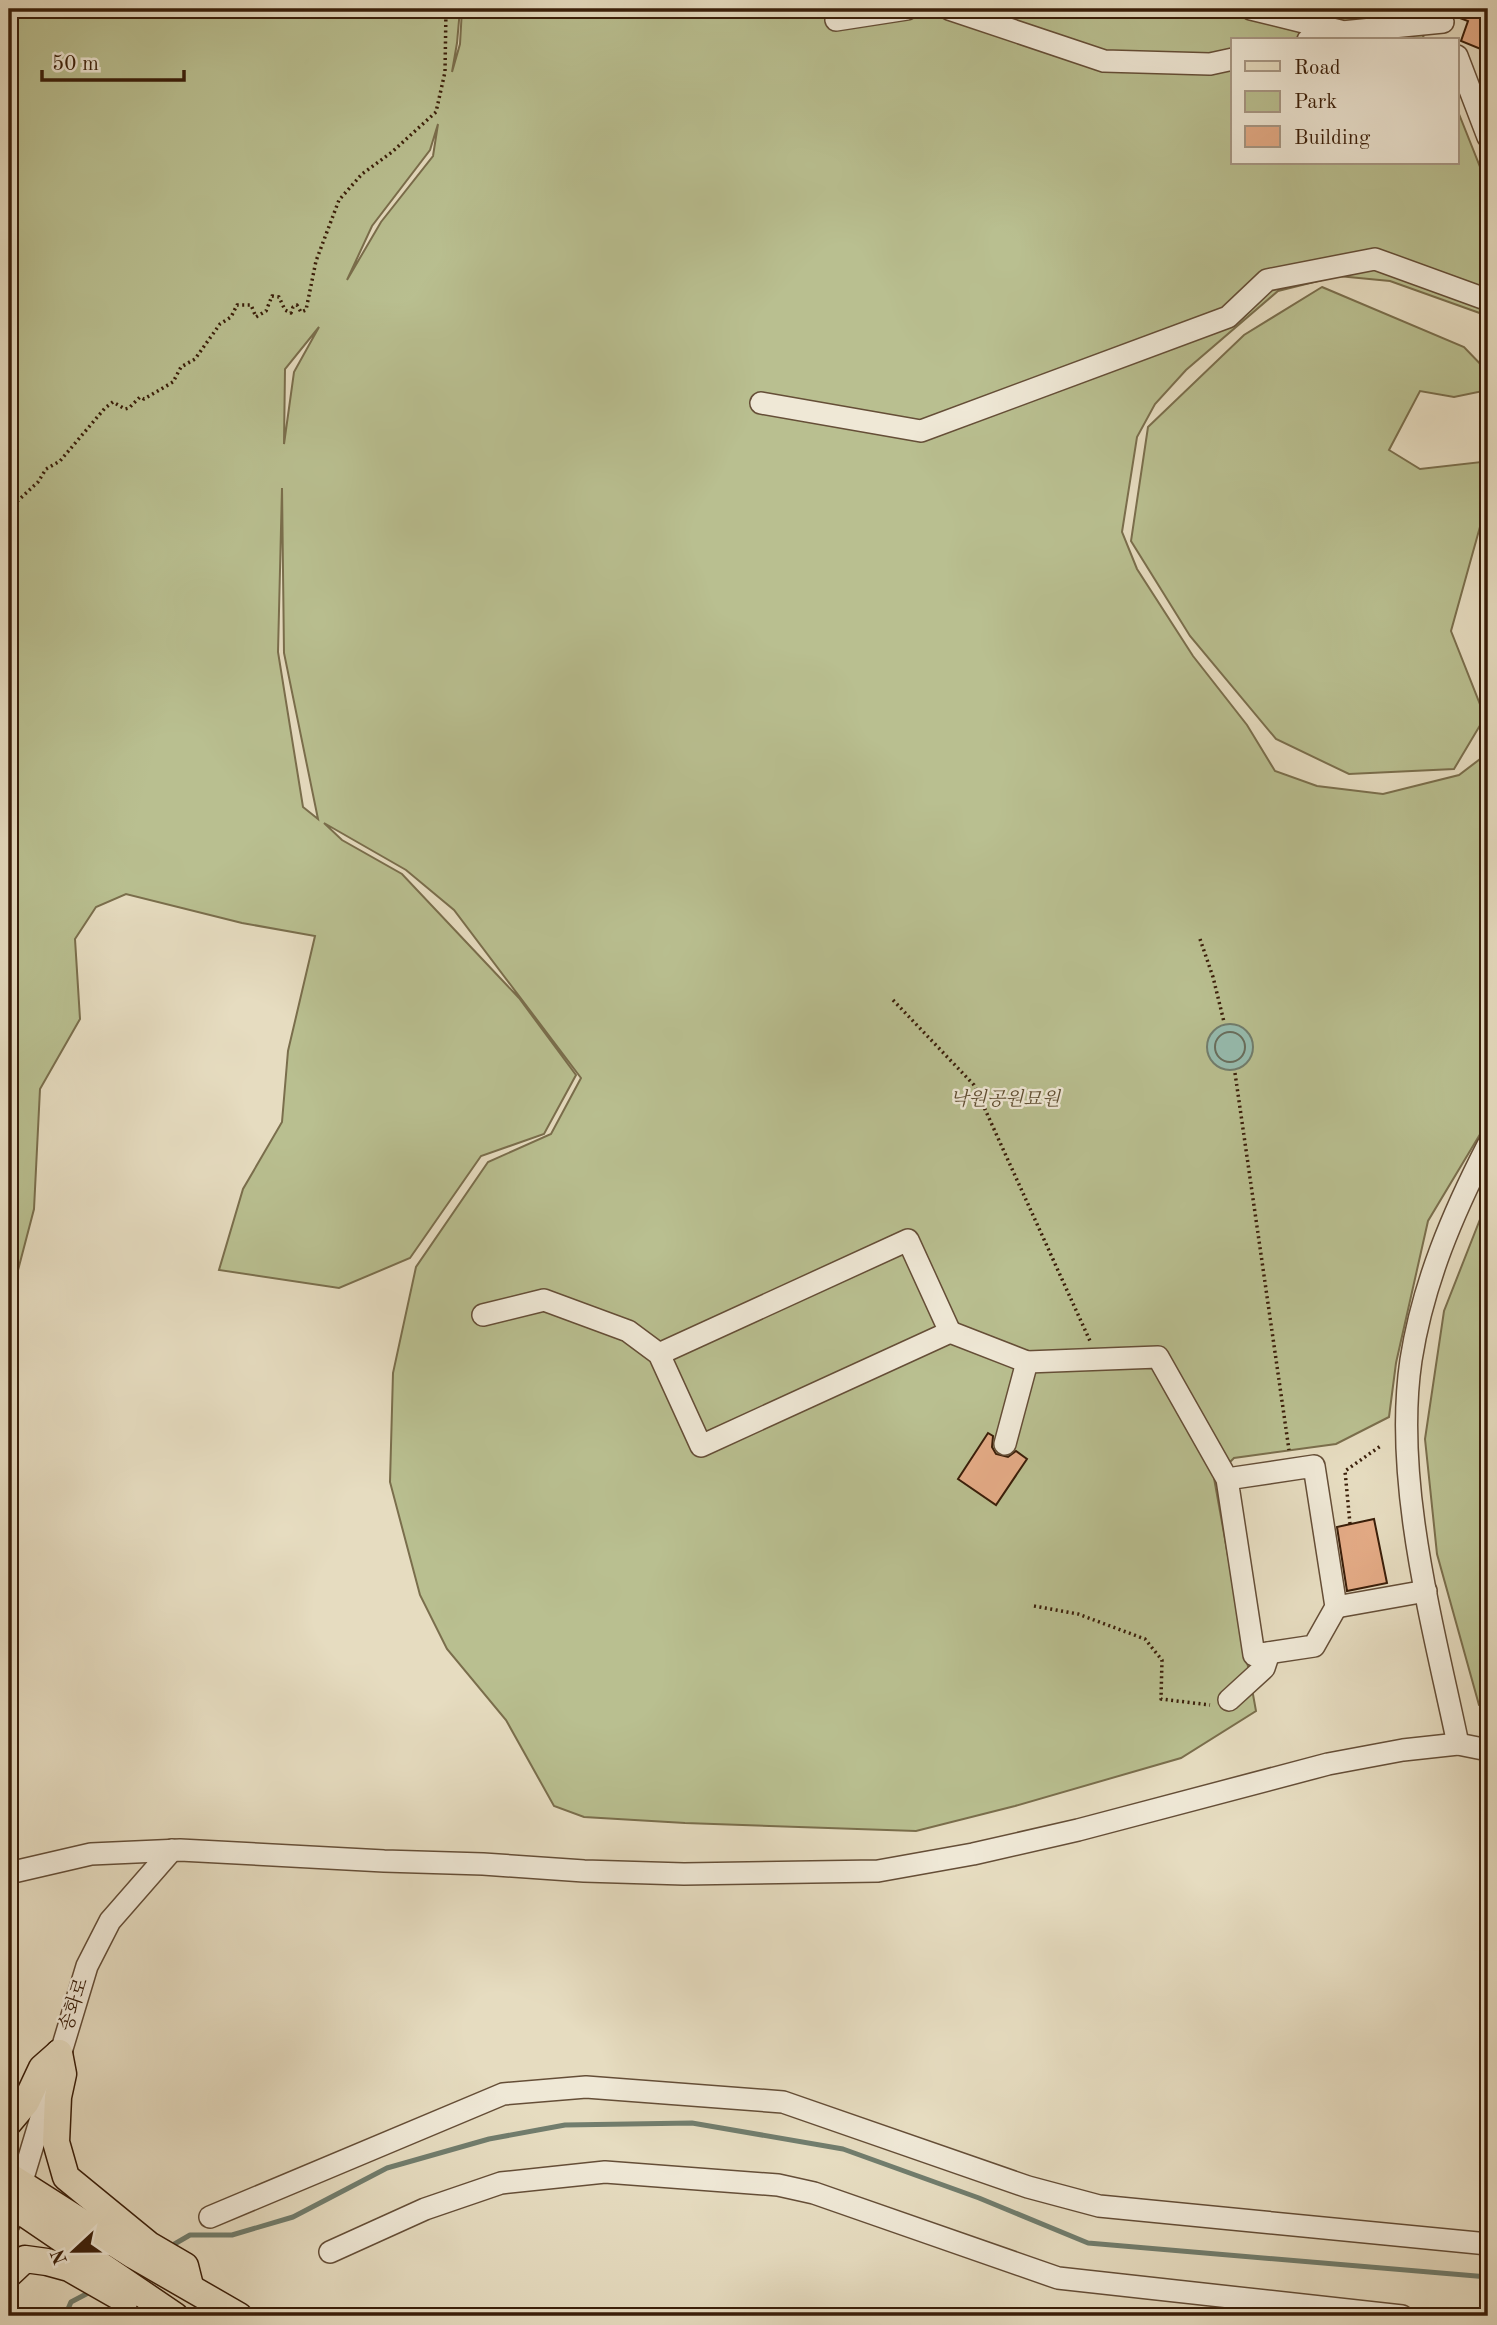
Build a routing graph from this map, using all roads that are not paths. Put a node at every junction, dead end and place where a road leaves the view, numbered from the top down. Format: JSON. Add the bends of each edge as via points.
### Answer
{"nodes":[{"id":1,"x":906,"y":9,"type":"edge"},
{"id":2,"x":950,"y":9,"type":"edge"},
{"id":3,"x":1251,"y":9,"type":"edge"},
{"id":4,"x":836,"y":20,"type":"dead end"},
{"id":5,"x":1445,"y":24,"type":"edge"},
{"id":6,"x":1342,"y":32,"type":"junction"},
{"id":7,"x":1316,"y":38,"type":"edge"},
{"id":8,"x":1231,"y":59,"type":"edge"},
{"id":9,"x":1458,"y":59,"type":"edge"},
{"id":10,"x":1488,"y":137,"type":"edge"},
{"id":11,"x":1488,"y":300,"type":"edge"},
{"id":12,"x":761,"y":403,"type":"dead end"},
{"id":13,"x":1488,"y":1145,"type":"edge"},
{"id":14,"x":483,"y":1315,"type":"dead end"},
{"id":15,"x":950,"y":1332,"type":"junction"},
{"id":16,"x":659,"y":1354,"type":"junction"},
{"id":17,"x":1027,"y":1362,"type":"junction"},
{"id":18,"x":1005,"y":1444,"type":"dead end"},
{"id":19,"x":1227,"y":1479,"type":"junction"},
{"id":20,"x":1426,"y":1591,"type":"junction"},
{"id":21,"x":1336,"y":1607,"type":"junction"},
{"id":22,"x":1269,"y":1653,"type":"junction"},
{"id":23,"x":1229,"y":1700,"type":"road end"},
{"id":24,"x":1458,"y":1744,"type":"junction"},
{"id":25,"x":1488,"y":1750,"type":"edge"},
{"id":26,"x":172,"y":1850,"type":"junction"},
{"id":27,"x":9,"y":1873,"type":"edge"},
{"id":28,"x":59,"y":2053,"type":"junction"},
{"id":29,"x":9,"y":2122,"type":"edge"},
{"id":30,"x":12,"y":2199,"type":"edge"},
{"id":31,"x":210,"y":2217,"type":"dead end"},
{"id":32,"x":1488,"y":2244,"type":"edge"},
{"id":33,"x":141,"y":2250,"type":"junction"},
{"id":34,"x":330,"y":2252,"type":"dead end"},
{"id":35,"x":9,"y":2274,"type":"edge"},
{"id":36,"x":96,"y":2274,"type":"junction"},
{"id":37,"x":229,"y":2310,"type":"edge"},
{"id":38,"x":175,"y":2316,"type":"edge"},
{"id":39,"x":1402,"y":2316,"type":"edge"}],
"edges":[{"from":1,"to":4,"type":"street"},
{"from":2,"to":8,"type":"street","via":[[1104,61],[1210,64]]},
{"from":3,"to":6,"type":"street"},
{"from":5,"to":6,"type":"street"},
{"from":6,"to":7,"type":"street"},
{"from":9,"to":10,"type":"street"},
{"from":11,"to":12,"type":"street","via":[[1376,259],[1267,280],[1228,317],[921,431]]},
{"from":13,"to":20,"type":"street","via":[[1449,1224],[1426,1293],[1411,1360],[1410,1478]]},
{"from":14,"to":16,"type":"street","via":[[544,1300],[628,1331]]},
{"from":15,"to":16,"type":"street","via":[[701,1446]]},
{"from":15,"to":16,"type":"street","via":[[908,1240]]},
{"from":15,"to":17,"type":"street"},
{"from":17,"to":18,"type":"street"},
{"from":17,"to":19,"type":"street","via":[[1158,1357]]},
{"from":19,"to":21,"type":"street","via":[[1314,1466]]},
{"from":19,"to":22,"type":"street","via":[[1254,1655]]},
{"from":20,"to":21,"type":"street"},
{"from":20,"to":24,"type":"street"},
{"from":21,"to":22,"type":"street","via":[[1314,1646]]},
{"from":22,"to":23,"type":"street","via":[[1264,1668]]},
{"from":24,"to":25,"type":"street"},
{"from":24,"to":26,"type":"street","via":[[1328,1764],[1078,1830],[878,1871],[684,1874]]},
{"from":26,"to":27,"type":"street","via":[[91,1854]]},
{"from":26,"to":28,"type":"street","name":"송화로","via":[[110,1921],[87,1966]]},
{"from":28,"to":29,"type":"main road","via":[[42,2068],[26,2102]]},
{"from":28,"to":30,"type":"street","name":"송화로"},
{"from":28,"to":33,"type":"main road","via":[[63,2074],[56,2142],[66,2177]]},
{"from":30,"to":33,"type":"main road"},
{"from":30,"to":36,"type":"main road"},
{"from":31,"to":32,"type":"street","via":[[503,2094],[586,2087],[783,2102],[1028,2187],[1099,2206]]},
{"from":33,"to":37,"type":"main road"},
{"from":34,"to":39,"type":"street","via":[[425,2209],[501,2183],[605,2172],[778,2185],[814,2193],[1058,2278]]},
{"from":35,"to":36,"type":"main road","via":[[25,2259]]},
{"from":36,"to":38,"type":"main road","via":[[151,2299]]}]}
